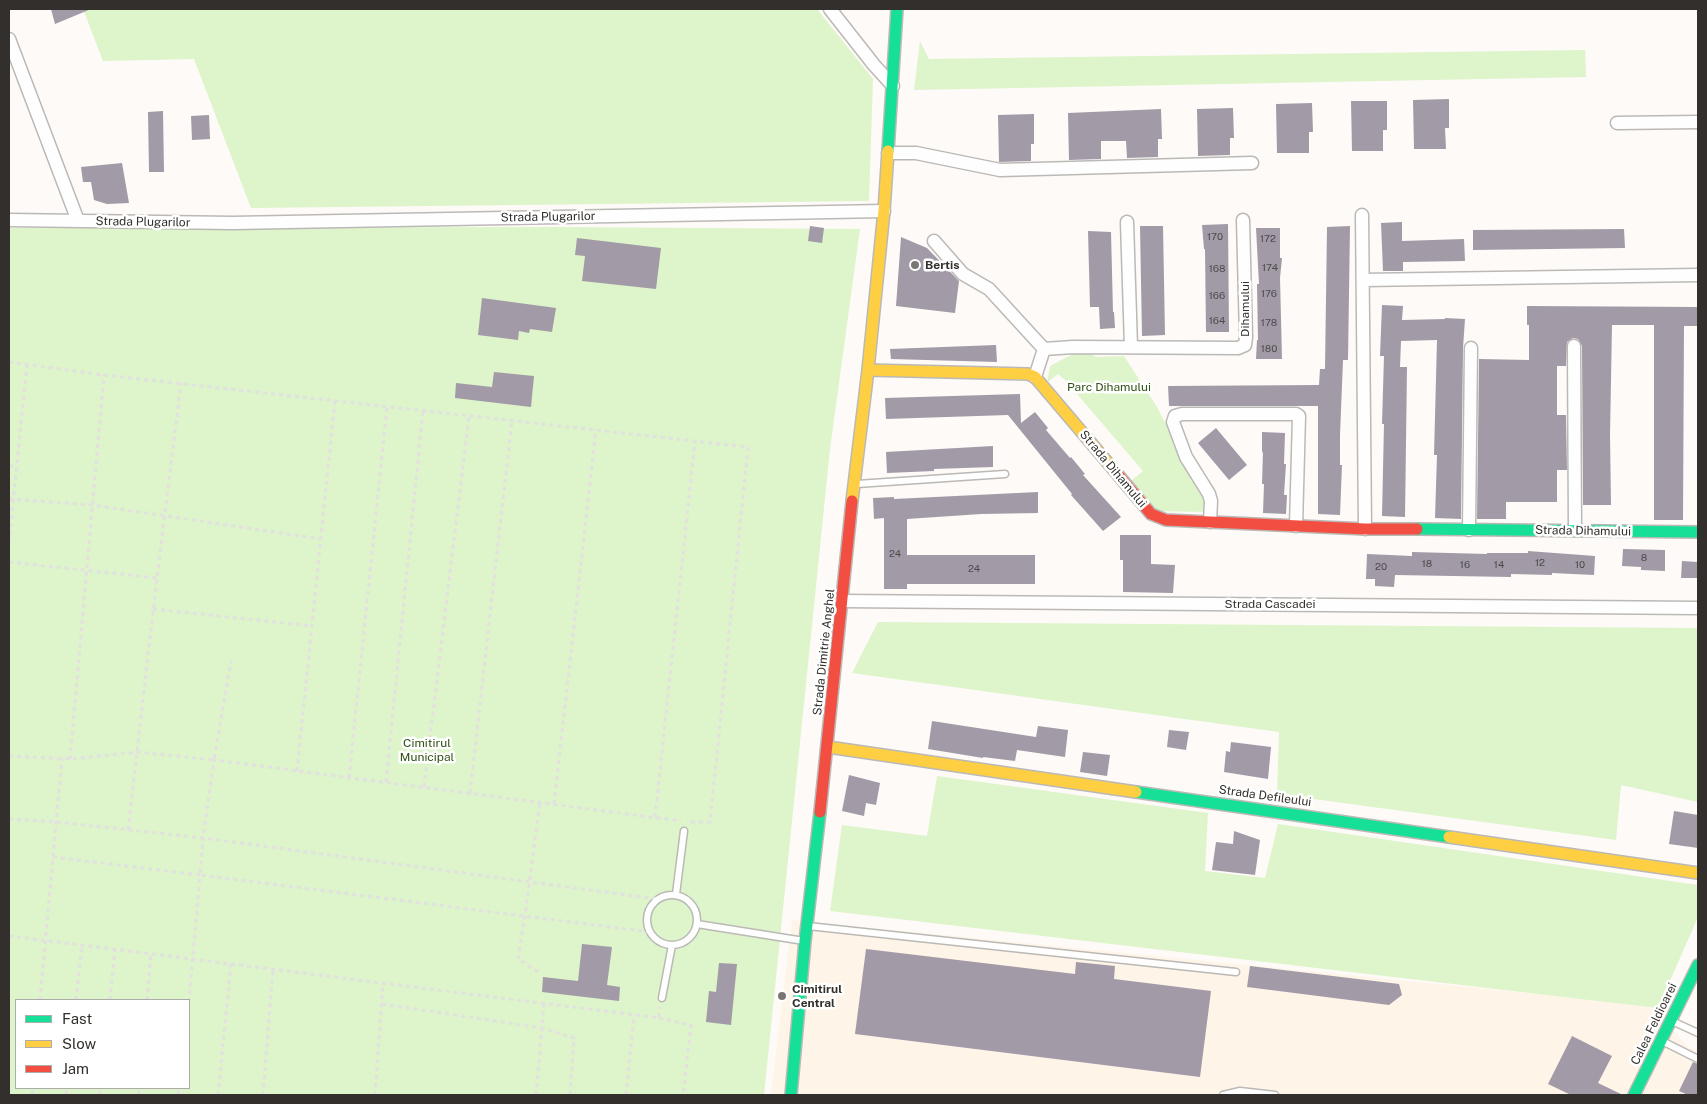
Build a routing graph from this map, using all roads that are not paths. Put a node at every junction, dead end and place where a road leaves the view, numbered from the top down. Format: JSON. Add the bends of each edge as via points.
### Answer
{"nodes":[{"id":1,"x":830,"y":9,"type":"edge"},
{"id":2,"x":897,"y":9,"type":"edge"},
{"id":3,"x":9,"y":39,"type":"edge"},
{"id":4,"x":892,"y":86,"type":"junction"},
{"id":5,"x":1698,"y":122,"type":"edge"},
{"id":6,"x":1617,"y":123,"type":"dead end"},
{"id":7,"x":888,"y":153,"type":"junction"},
{"id":8,"x":1252,"y":163,"type":"dead end"},
{"id":9,"x":884,"y":211,"type":"junction"},
{"id":10,"x":1362,"y":215,"type":"dead end"},
{"id":11,"x":9,"y":220,"type":"edge"},
{"id":12,"x":1243,"y":220,"type":"dead end"},
{"id":13,"x":78,"y":221,"type":"junction"},
{"id":14,"x":1127,"y":222,"type":"dead end"},
{"id":15,"x":934,"y":241,"type":"dead end"},
{"id":16,"x":1698,"y":275,"type":"edge"},
{"id":17,"x":1363,"y":280,"type":"junction"},
{"id":18,"x":1574,"y":346,"type":"dead end"},
{"id":19,"x":1131,"y":347,"type":"junction"},
{"id":20,"x":1471,"y":348,"type":"dead end"},
{"id":21,"x":1044,"y":350,"type":"junction"},
{"id":22,"x":868,"y":370,"type":"junction"},
{"id":23,"x":1034,"y":376,"type":"junction"},
{"id":24,"x":1005,"y":474,"type":"dead end"},
{"id":25,"x":854,"y":484,"type":"junction"},
{"id":26,"x":1210,"y":522,"type":"junction"},
{"id":27,"x":1296,"y":526,"type":"junction"},
{"id":28,"x":1365,"y":529,"type":"junction"},
{"id":29,"x":1468,"y":530,"type":"junction"},
{"id":30,"x":1575,"y":530,"type":"junction"},
{"id":31,"x":1698,"y":532,"type":"edge"},
{"id":32,"x":842,"y":600,"type":"junction"},
{"id":33,"x":1698,"y":608,"type":"edge"},
{"id":34,"x":828,"y":747,"type":"junction"},
{"id":35,"x":684,"y":831,"type":"dead end"},
{"id":36,"x":1698,"y":873,"type":"edge"},
{"id":37,"x":676,"y":894,"type":"junction"},
{"id":38,"x":697,"y":924,"type":"junction"},
{"id":39,"x":807,"y":926,"type":"junction"},
{"id":40,"x":805,"y":941,"type":"junction"},
{"id":41,"x":672,"y":945,"type":"junction"},
{"id":42,"x":1698,"y":965,"type":"edge"},
{"id":43,"x":1236,"y":972,"type":"dead end"},
{"id":44,"x":662,"y":998,"type":"road end"},
{"id":45,"x":1671,"y":1020,"type":"junction"},
{"id":46,"x":1698,"y":1033,"type":"edge"},
{"id":47,"x":1661,"y":1040,"type":"junction"},
{"id":48,"x":1698,"y":1059,"type":"edge"},
{"id":49,"x":792,"y":1095,"type":"edge"},
{"id":50,"x":1223,"y":1095,"type":"edge"},
{"id":51,"x":1275,"y":1095,"type":"edge"},
{"id":52,"x":1634,"y":1095,"type":"edge"}],
"edges":[{"from":1,"to":4,"type":"street"},
{"from":2,"to":4,"type":"street"},
{"from":3,"to":13,"type":"street"},
{"from":4,"to":7,"type":"street"},
{"from":5,"to":6,"type":"street"},
{"from":7,"to":8,"type":"street","via":[[916,153],[1000,170]]},
{"from":7,"to":9,"type":"street"},
{"from":9,"to":13,"type":"street","name":"Strada Plugarilor","via":[[233,223]]},
{"from":9,"to":22,"type":"street","name":"Strada Dimitrie Anghel"},
{"from":10,"to":17,"type":"street"},
{"from":11,"to":13,"type":"street","name":"Strada Plugarilor"},
{"from":12,"to":19,"type":"street","name":"Dihamului","via":[[1244,345],[1238,348]]},
{"from":14,"to":19,"type":"street"},
{"from":15,"to":21,"type":"street","via":[[963,274],[989,289]]},
{"from":16,"to":17,"type":"street"},
{"from":17,"to":28,"type":"street"},
{"from":18,"to":30,"type":"street"},
{"from":19,"to":21,"type":"street","name":"Dihamului"},
{"from":20,"to":29,"type":"street"},
{"from":21,"to":23,"type":"street"},
{"from":22,"to":23,"type":"street"},
{"from":22,"to":25,"type":"street","name":"Strada Dimitrie Anghel"},
{"from":23,"to":26,"type":"street","name":"Strada Dihamului","via":[[1151,514],[1166,520]]},
{"from":24,"to":25,"type":"lane"},
{"from":25,"to":32,"type":"street","name":"Strada Dimitrie Anghel"},
{"from":26,"to":27,"type":"street","name":"Strada Dihamului"},
{"from":26,"to":27,"type":"street","via":[[1209,494],[1186,457],[1173,422],[1175,416],[1296,414],[1299,416]]},
{"from":27,"to":28,"type":"street","name":"Strada Dihamului"},
{"from":28,"to":29,"type":"street","name":"Strada Dihamului"},
{"from":29,"to":30,"type":"street","name":"Strada Dihamului"},
{"from":30,"to":31,"type":"street","name":"Strada Dihamului"},
{"from":32,"to":33,"type":"street","name":"Strada Cascadei"},
{"from":32,"to":34,"type":"street","name":"Strada Dimitrie Anghel"},
{"from":34,"to":36,"type":"street","name":"Strada Defileului"},
{"from":34,"to":39,"type":"street","name":"Strada Dimitrie Anghel"},
{"from":35,"to":37,"type":"lane"},
{"from":37,"to":38,"type":"lane","via":[[695,908]]},
{"from":37,"to":41,"type":"lane","via":[[657,900],[646,916],[655,939]]},
{"from":38,"to":40,"type":"lane"},
{"from":38,"to":41,"type":"lane","via":[[688,939]]},
{"from":39,"to":40,"type":"street","name":"Strada Dimitrie Anghel"},
{"from":39,"to":43,"type":"lane"},
{"from":40,"to":49,"type":"street","name":"Strada Dimitrie Anghel"},
{"from":41,"to":44,"type":"lane"},
{"from":42,"to":45,"type":"street","name":"Calea Feldioarei"},
{"from":45,"to":46,"type":"lane"},
{"from":45,"to":47,"type":"street","name":"Calea Feldioarei"},
{"from":47,"to":48,"type":"lane"},
{"from":47,"to":52,"type":"street","name":"Calea Feldioarei"},
{"from":50,"to":51,"type":"lane","via":[[1240,1091]]}]}
